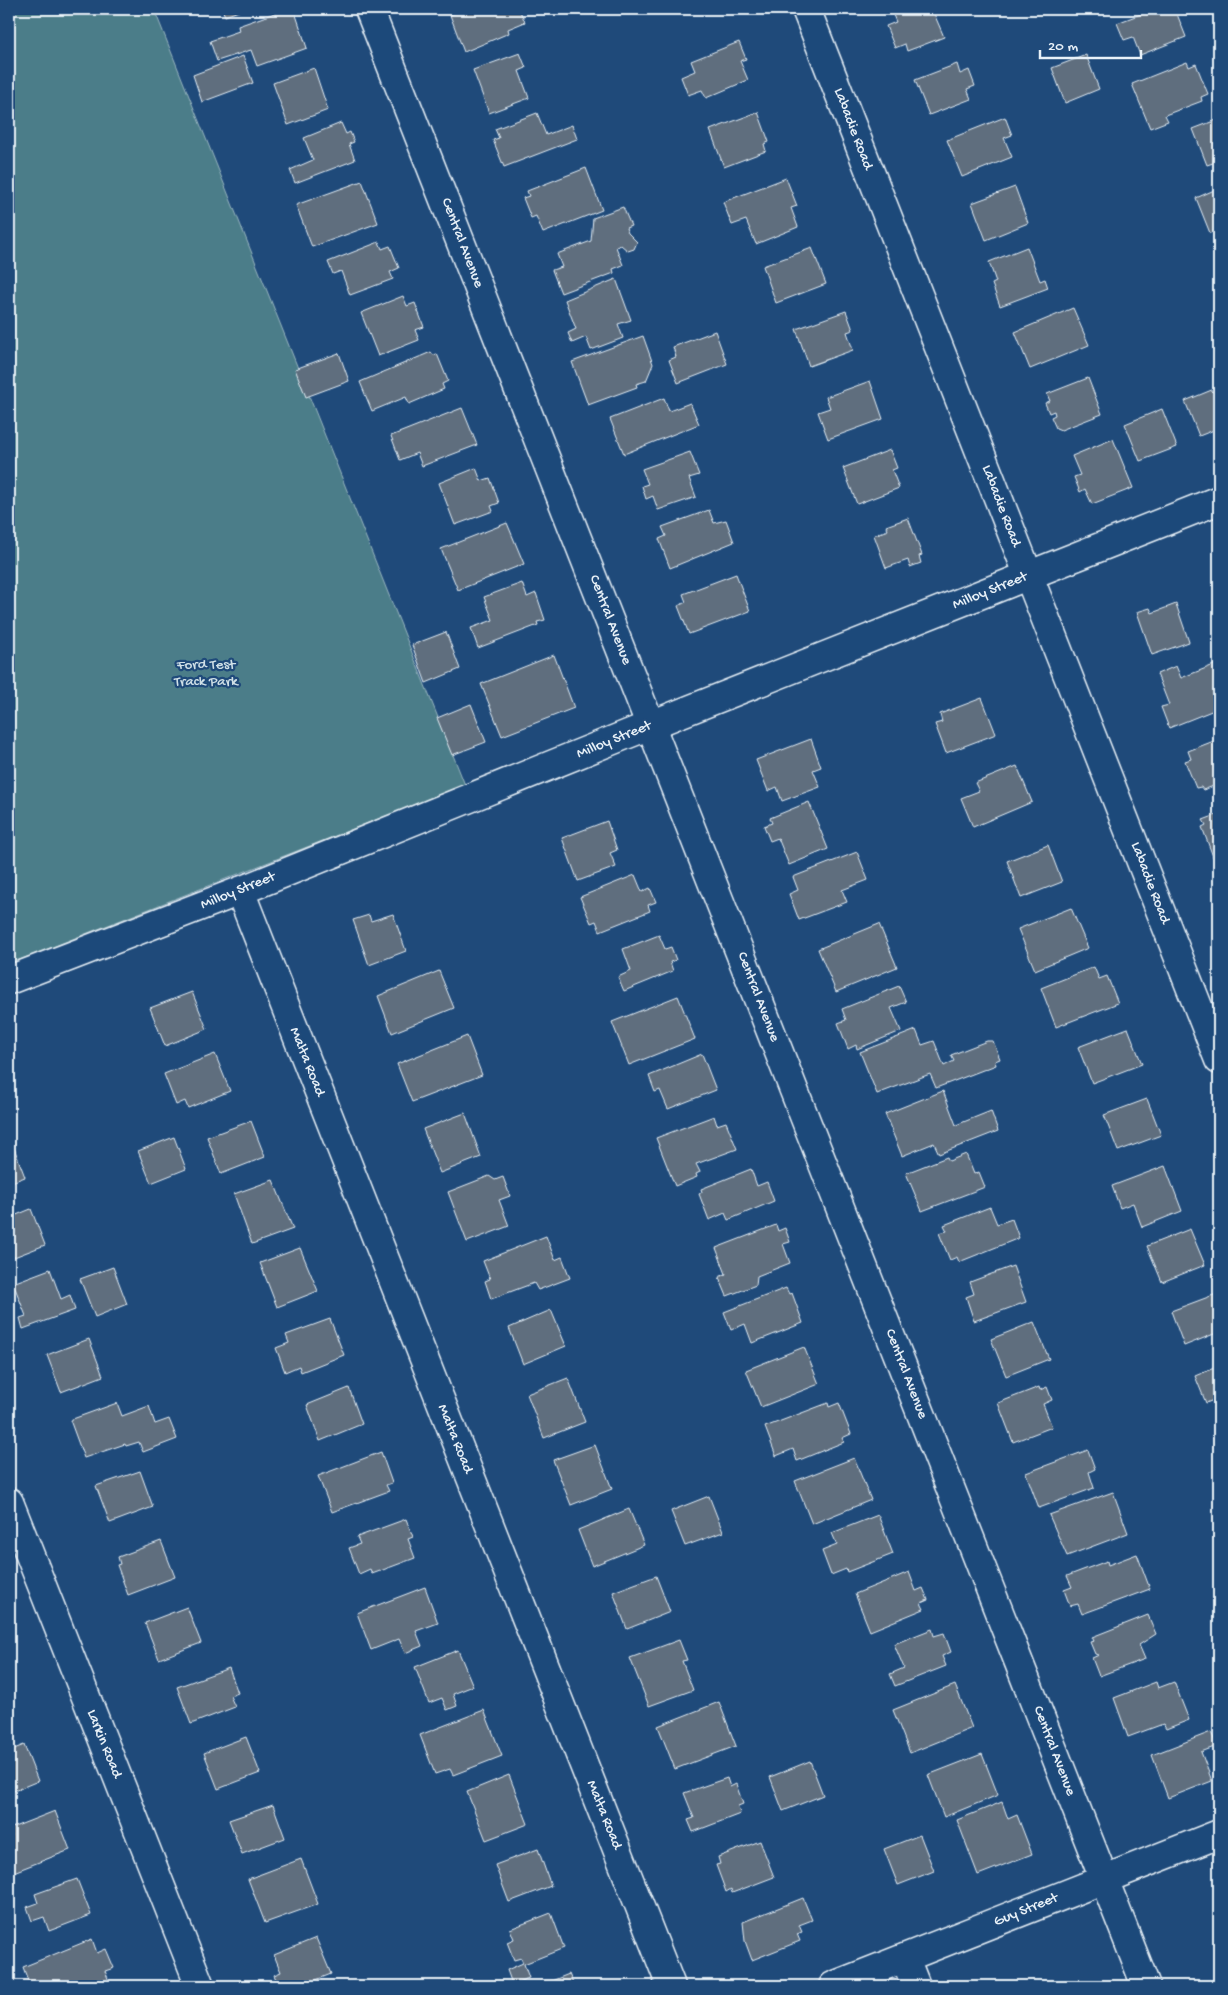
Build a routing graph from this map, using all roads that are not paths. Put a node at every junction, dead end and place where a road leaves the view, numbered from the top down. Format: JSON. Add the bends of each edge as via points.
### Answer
{"nodes":[{"id":1,"x":369,"y":9,"type":"edge"},
{"id":2,"x":806,"y":9,"type":"edge"},
{"id":3,"x":1219,"y":500,"type":"edge"},
{"id":4,"x":1029,"y":575,"type":"junction"},
{"id":5,"x":651,"y":725,"type":"junction"},
{"id":6,"x":240,"y":891,"type":"junction"},
{"id":7,"x":9,"y":980,"type":"edge"},
{"id":8,"x":1219,"y":1060,"type":"edge"},
{"id":9,"x":9,"y":1502,"type":"edge"},
{"id":10,"x":1219,"y":1834,"type":"edge"},
{"id":11,"x":1104,"y":1880,"type":"junction"},
{"id":12,"x":906,"y":1958,"type":"junction"},
{"id":13,"x":200,"y":1986,"type":"edge"},
{"id":14,"x":671,"y":1986,"type":"edge"},
{"id":15,"x":833,"y":1986,"type":"edge"},
{"id":16,"x":916,"y":1986,"type":"edge"},
{"id":17,"x":1146,"y":1986,"type":"edge"}],
"edges":[{"from":1,"to":5,"type":"street","name":"Central Avenue"},
{"from":2,"to":4,"type":"street","name":"Labadie Road"},
{"from":3,"to":4,"type":"street","name":"Milloy Street"},
{"from":4,"to":5,"type":"street","name":"Milloy Street"},
{"from":4,"to":8,"type":"street","name":"Labadie Road"},
{"from":5,"to":6,"type":"street","name":"Milloy Street"},
{"from":5,"to":11,"type":"street","name":"Central Avenue"},
{"from":6,"to":7,"type":"street","name":"Milloy Street"},
{"from":6,"to":14,"type":"street","name":"Malta Road"},
{"from":9,"to":13,"type":"street","name":"Larkin Road"},
{"from":10,"to":11,"type":"street","name":"Guy Street"},
{"from":11,"to":12,"type":"street","name":"Guy Street"},
{"from":11,"to":17,"type":"street","name":"Central Avenue"},
{"from":12,"to":15,"type":"street","name":"Guy Street"},
{"from":12,"to":16,"type":"street"}]}
